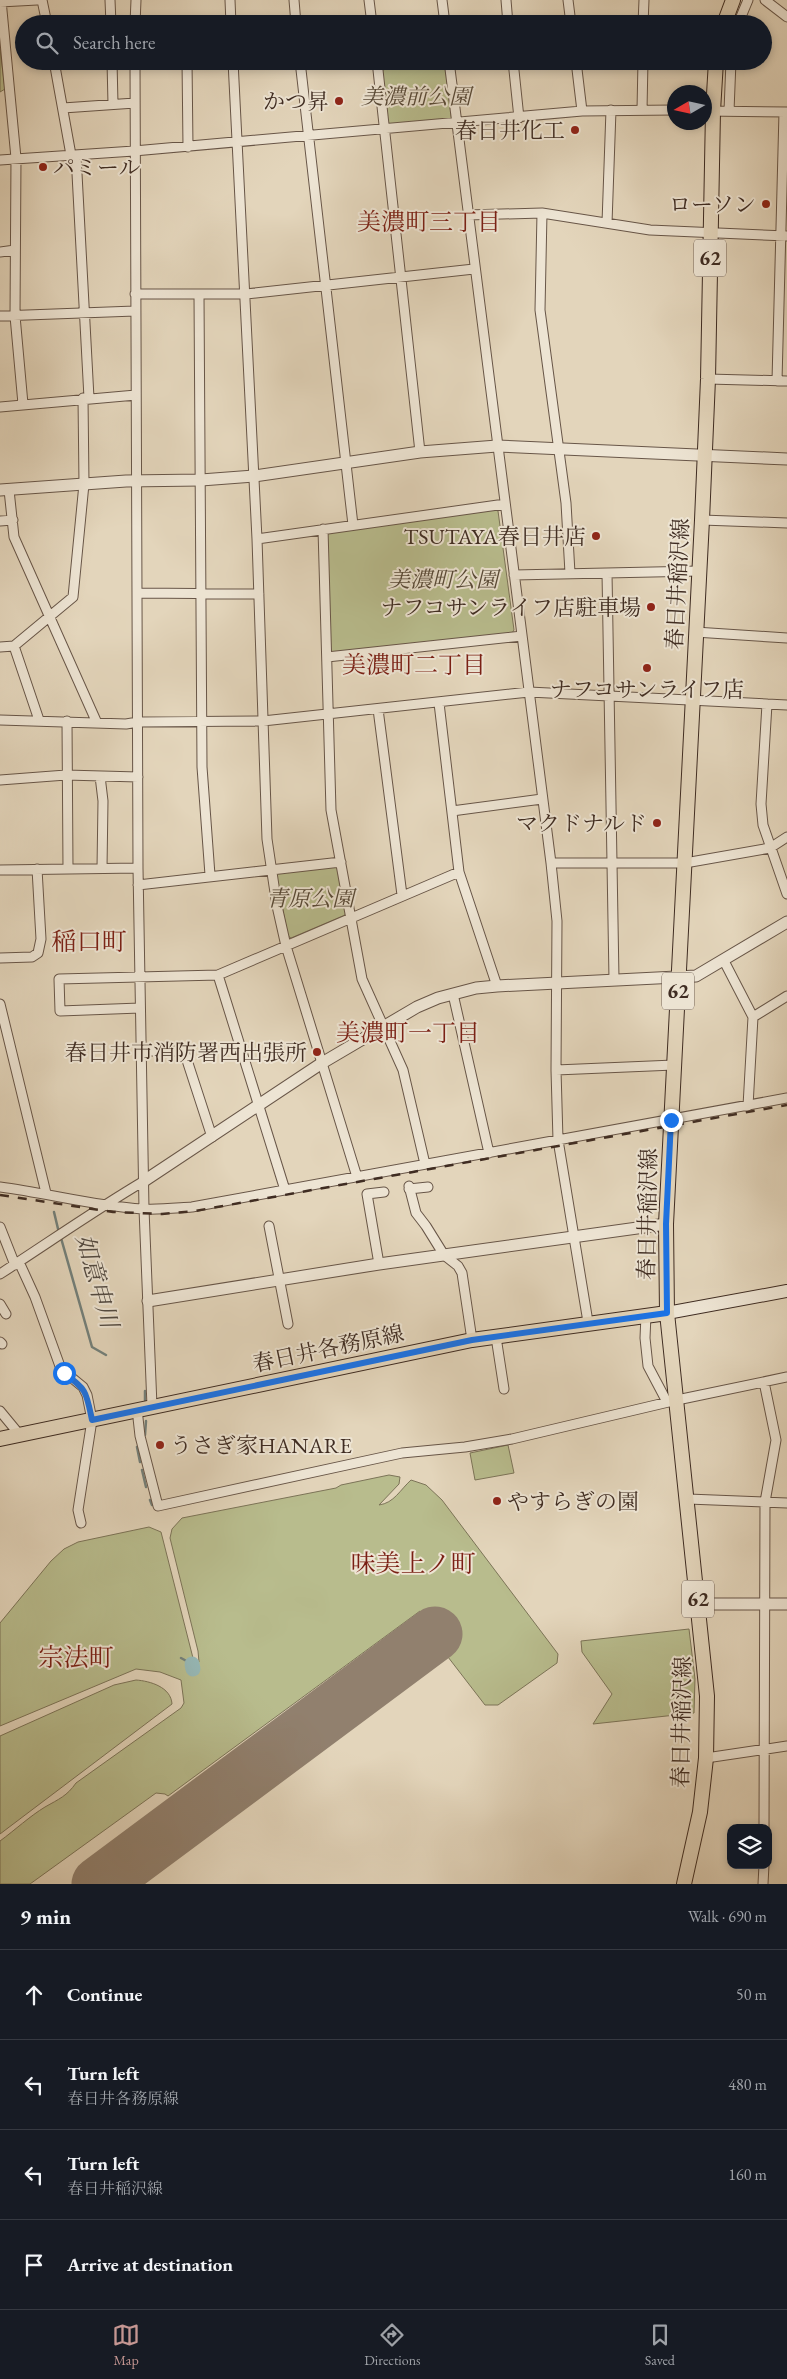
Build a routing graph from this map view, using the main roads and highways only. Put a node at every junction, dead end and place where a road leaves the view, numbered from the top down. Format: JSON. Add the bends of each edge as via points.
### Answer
{"nodes":[{"id":1,"x":733,"y":0,"type":"edge"},
{"id":2,"x":727,"y":15,"type":"edge"},
{"id":3,"x":715,"y":70,"type":"edge"},
{"id":4,"x":712,"y":90,"type":"edge"},
{"id":5,"x":709,"y":130,"type":"edge"},
{"id":6,"x":787,"y":1291,"type":"edge"},
{"id":7,"x":667,"y":1313,"type":"junction"},
{"id":8,"x":0,"y":1438,"type":"edge"},
{"id":9,"x":684,"y":1884,"type":"edge"}],
"edges":[{"from":1,"to":2,"type":"main road"},
{"from":3,"to":4,"type":"main road","name":"春日井稲沢線","number":"62"},
{"from":5,"to":7,"type":"main road","name":"春日井稲沢線","number":"62","via":[[708,379],[666,1224]]},
{"from":6,"to":7,"type":"main road"},
{"from":7,"to":8,"type":"main road","name":"春日井各務原線","via":[[472,1340]]},
{"from":7,"to":9,"type":"main road","name":"春日井稲沢線","number":"62","via":[[672,1401],[688,1499],[707,1696],[706,1758],[700,1812]]}]}
